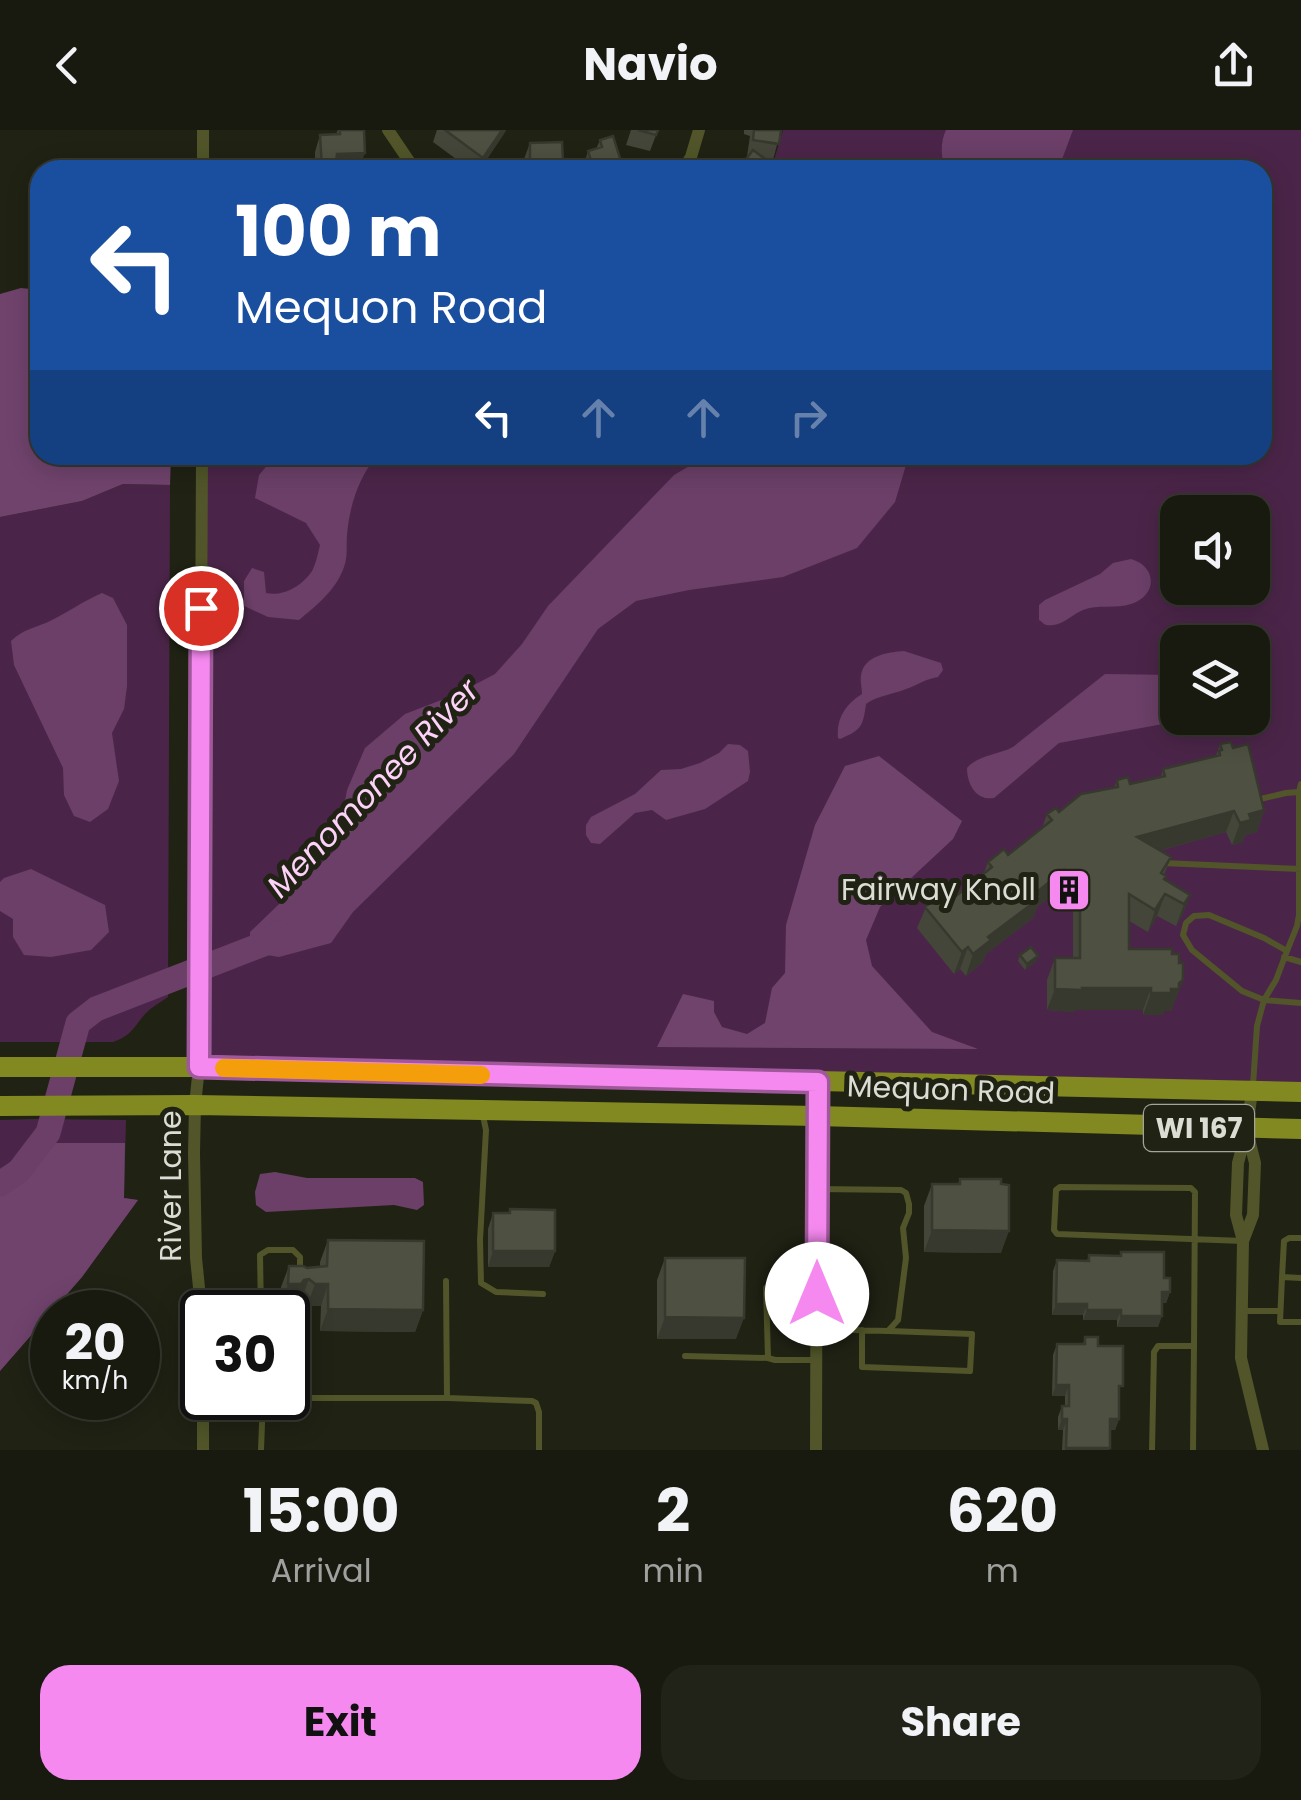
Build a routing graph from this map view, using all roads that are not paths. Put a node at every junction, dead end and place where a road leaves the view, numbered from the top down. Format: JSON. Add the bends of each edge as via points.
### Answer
{"nodes":[{"id":1,"x":203,"y":130,"type":"edge"},
{"id":2,"x":388,"y":130,"type":"edge"},
{"id":3,"x":699,"y":130,"type":"edge"},
{"id":4,"x":203,"y":160,"type":"edge"},
{"id":5,"x":408,"y":160,"type":"edge"},
{"id":6,"x":690,"y":160,"type":"edge"},
{"id":7,"x":202,"y":465,"type":"edge"},
{"id":8,"x":1300,"y":788,"type":"edge"},
{"id":9,"x":1254,"y":800,"type":"edge"},
{"id":10,"x":1157,"y":863,"type":"edge"},
{"id":11,"x":1299,"y":868,"type":"edge"},
{"id":12,"x":1286,"y":954,"type":"junction"},
{"id":13,"x":1301,"y":962,"type":"edge"},
{"id":14,"x":1264,"y":1000,"type":"junction"},
{"id":15,"x":1301,"y":1003,"type":"edge"},
{"id":16,"x":0,"y":1067,"type":"edge"},
{"id":17,"x":199,"y":1067,"type":"junction"},
{"id":18,"x":482,"y":1075,"type":"junction"},
{"id":19,"x":818,"y":1082,"type":"junction"},
{"id":20,"x":1252,"y":1092,"type":"junction"},
{"id":21,"x":1301,"y":1092,"type":"edge"},
{"id":22,"x":195,"y":1104,"type":"junction"},
{"id":23,"x":0,"y":1106,"type":"edge"},
{"id":24,"x":482,"y":1110,"type":"junction"},
{"id":25,"x":818,"y":1116,"type":"junction"},
{"id":26,"x":1247,"y":1129,"type":"junction"},
{"id":27,"x":1301,"y":1130,"type":"edge"},
{"id":28,"x":817,"y":1189,"type":"junction"},
{"id":29,"x":1301,"y":1238,"type":"edge"},
{"id":30,"x":1194,"y":1239,"type":"junction"},
{"id":31,"x":1243,"y":1241,"type":"junction"},
{"id":32,"x":1282,"y":1278,"type":"junction"},
{"id":33,"x":1301,"y":1278,"type":"edge"},
{"id":34,"x":446,"y":1281,"type":"dead end"},
{"id":35,"x":300,"y":1283,"type":"edge"},
{"id":36,"x":766,"y":1288,"type":"dead end"},
{"id":37,"x":199,"y":1290,"type":"edge"},
{"id":38,"x":261,"y":1290,"type":"edge"},
{"id":39,"x":543,"y":1294,"type":"dead end"},
{"id":40,"x":1242,"y":1311,"type":"junction"},
{"id":41,"x":1280,"y":1312,"type":"junction"},
{"id":42,"x":1301,"y":1322,"type":"edge"},
{"id":43,"x":816,"y":1329,"type":"junction"},
{"id":44,"x":862,"y":1330,"type":"junction"},
{"id":45,"x":888,"y":1330,"type":"junction"},
{"id":46,"x":1194,"y":1346,"type":"junction"},
{"id":47,"x":685,"y":1356,"type":"dead end"},
{"id":48,"x":768,"y":1358,"type":"junction"},
{"id":49,"x":816,"y":1360,"type":"junction"},
{"id":50,"x":310,"y":1398,"type":"edge"},
{"id":51,"x":447,"y":1398,"type":"junction"},
{"id":52,"x":203,"y":1420,"type":"edge"},
{"id":53,"x":262,"y":1420,"type":"edge"},
{"id":54,"x":203,"y":1450,"type":"edge"},
{"id":55,"x":261,"y":1450,"type":"edge"},
{"id":56,"x":539,"y":1450,"type":"edge"},
{"id":57,"x":816,"y":1450,"type":"edge"},
{"id":58,"x":1152,"y":1450,"type":"edge"},
{"id":59,"x":1193,"y":1450,"type":"edge"},
{"id":60,"x":1263,"y":1450,"type":"edge"}],
"edges":[{"from":1,"to":4,"type":"street"},
{"from":2,"to":5,"type":"street"},
{"from":3,"to":6,"type":"street"},
{"from":7,"to":17,"type":"street","name":"River Lane"},
{"from":8,"to":9,"type":"lane"},
{"from":8,"to":11,"type":"lane"},
{"from":10,"to":11,"type":"lane"},
{"from":11,"to":12,"type":"lane","via":[[1297,926]]},
{"from":12,"to":13,"type":"lane"},
{"from":12,"to":14,"type":"lane"},
{"from":12,"to":14,"type":"lane","via":[[1209,914],[1186,923],[1183,935],[1192,950],[1242,991]]},
{"from":14,"to":15,"type":"lane"},
{"from":14,"to":20,"type":"lane"},
{"from":16,"to":17,"type":"main road","name":"Mequon Road","number":"WI 167"},
{"from":17,"to":18,"type":"main road","name":"Mequon Road","number":"WI 167"},
{"from":17,"to":22,"type":"street","name":"River Lane"},
{"from":18,"to":19,"type":"main road","name":"Mequon Road","number":"WI 167"},
{"from":18,"to":24,"type":"main road"},
{"from":19,"to":20,"type":"main road","name":"Mequon Road","number":"WI 167"},
{"from":19,"to":25,"type":"street"},
{"from":20,"to":21,"type":"main road","name":"Mequon Road","number":"WI 167"},
{"from":20,"to":26,"type":"street"},
{"from":22,"to":23,"type":"main road","name":"Mequon Road","number":"WI 167"},
{"from":22,"to":24,"type":"main road","name":"Mequon Road","number":"WI 167"},
{"from":22,"to":37,"type":"street","name":"River Lane"},
{"from":24,"to":25,"type":"main road","name":"Mequon Road","number":"WI 167"},
{"from":24,"to":39,"type":"lane","via":[[481,1283],[496,1292]]},
{"from":25,"to":26,"type":"main road","name":"Mequon Road","number":"WI 167"},
{"from":25,"to":28,"type":"street"},
{"from":26,"to":27,"type":"main road","name":"Mequon Road","number":"WI 167"},
{"from":26,"to":31,"type":"street","via":[[1253,1216]]},
{"from":28,"to":43,"type":"street"},
{"from":28,"to":45,"type":"lane","via":[[900,1190],[908,1197],[898,1320]]},
{"from":29,"to":32,"type":"lane","via":[[1284,1242]]},
{"from":30,"to":30,"type":"lane","via":[[1191,1188],[1056,1190],[1058,1234]]},
{"from":30,"to":31,"type":"lane"},
{"from":30,"to":46,"type":"lane"},
{"from":31,"to":40,"type":"street"},
{"from":32,"to":33,"type":"lane"},
{"from":32,"to":41,"type":"lane"},
{"from":34,"to":51,"type":"lane"},
{"from":35,"to":38,"type":"lane","via":[[298,1254],[268,1250],[260,1255]]},
{"from":36,"to":48,"type":"lane"},
{"from":40,"to":41,"type":"lane"},
{"from":40,"to":60,"type":"street","via":[[1241,1358]]},
{"from":41,"to":42,"type":"lane","via":[[1280,1322]]},
{"from":43,"to":44,"type":"lane"},
{"from":43,"to":49,"type":"street"},
{"from":44,"to":45,"type":"lane"},
{"from":44,"to":45,"type":"lane","via":[[862,1368],[970,1371],[972,1334]]},
{"from":46,"to":58,"type":"lane","via":[[1158,1346],[1154,1352]]},
{"from":46,"to":59,"type":"lane"},
{"from":47,"to":48,"type":"lane"},
{"from":48,"to":49,"type":"lane"},
{"from":49,"to":57,"type":"street"},
{"from":50,"to":51,"type":"lane"},
{"from":51,"to":56,"type":"lane","via":[[532,1400],[539,1412]]},
{"from":52,"to":54,"type":"street"},
{"from":53,"to":55,"type":"lane"}]}
